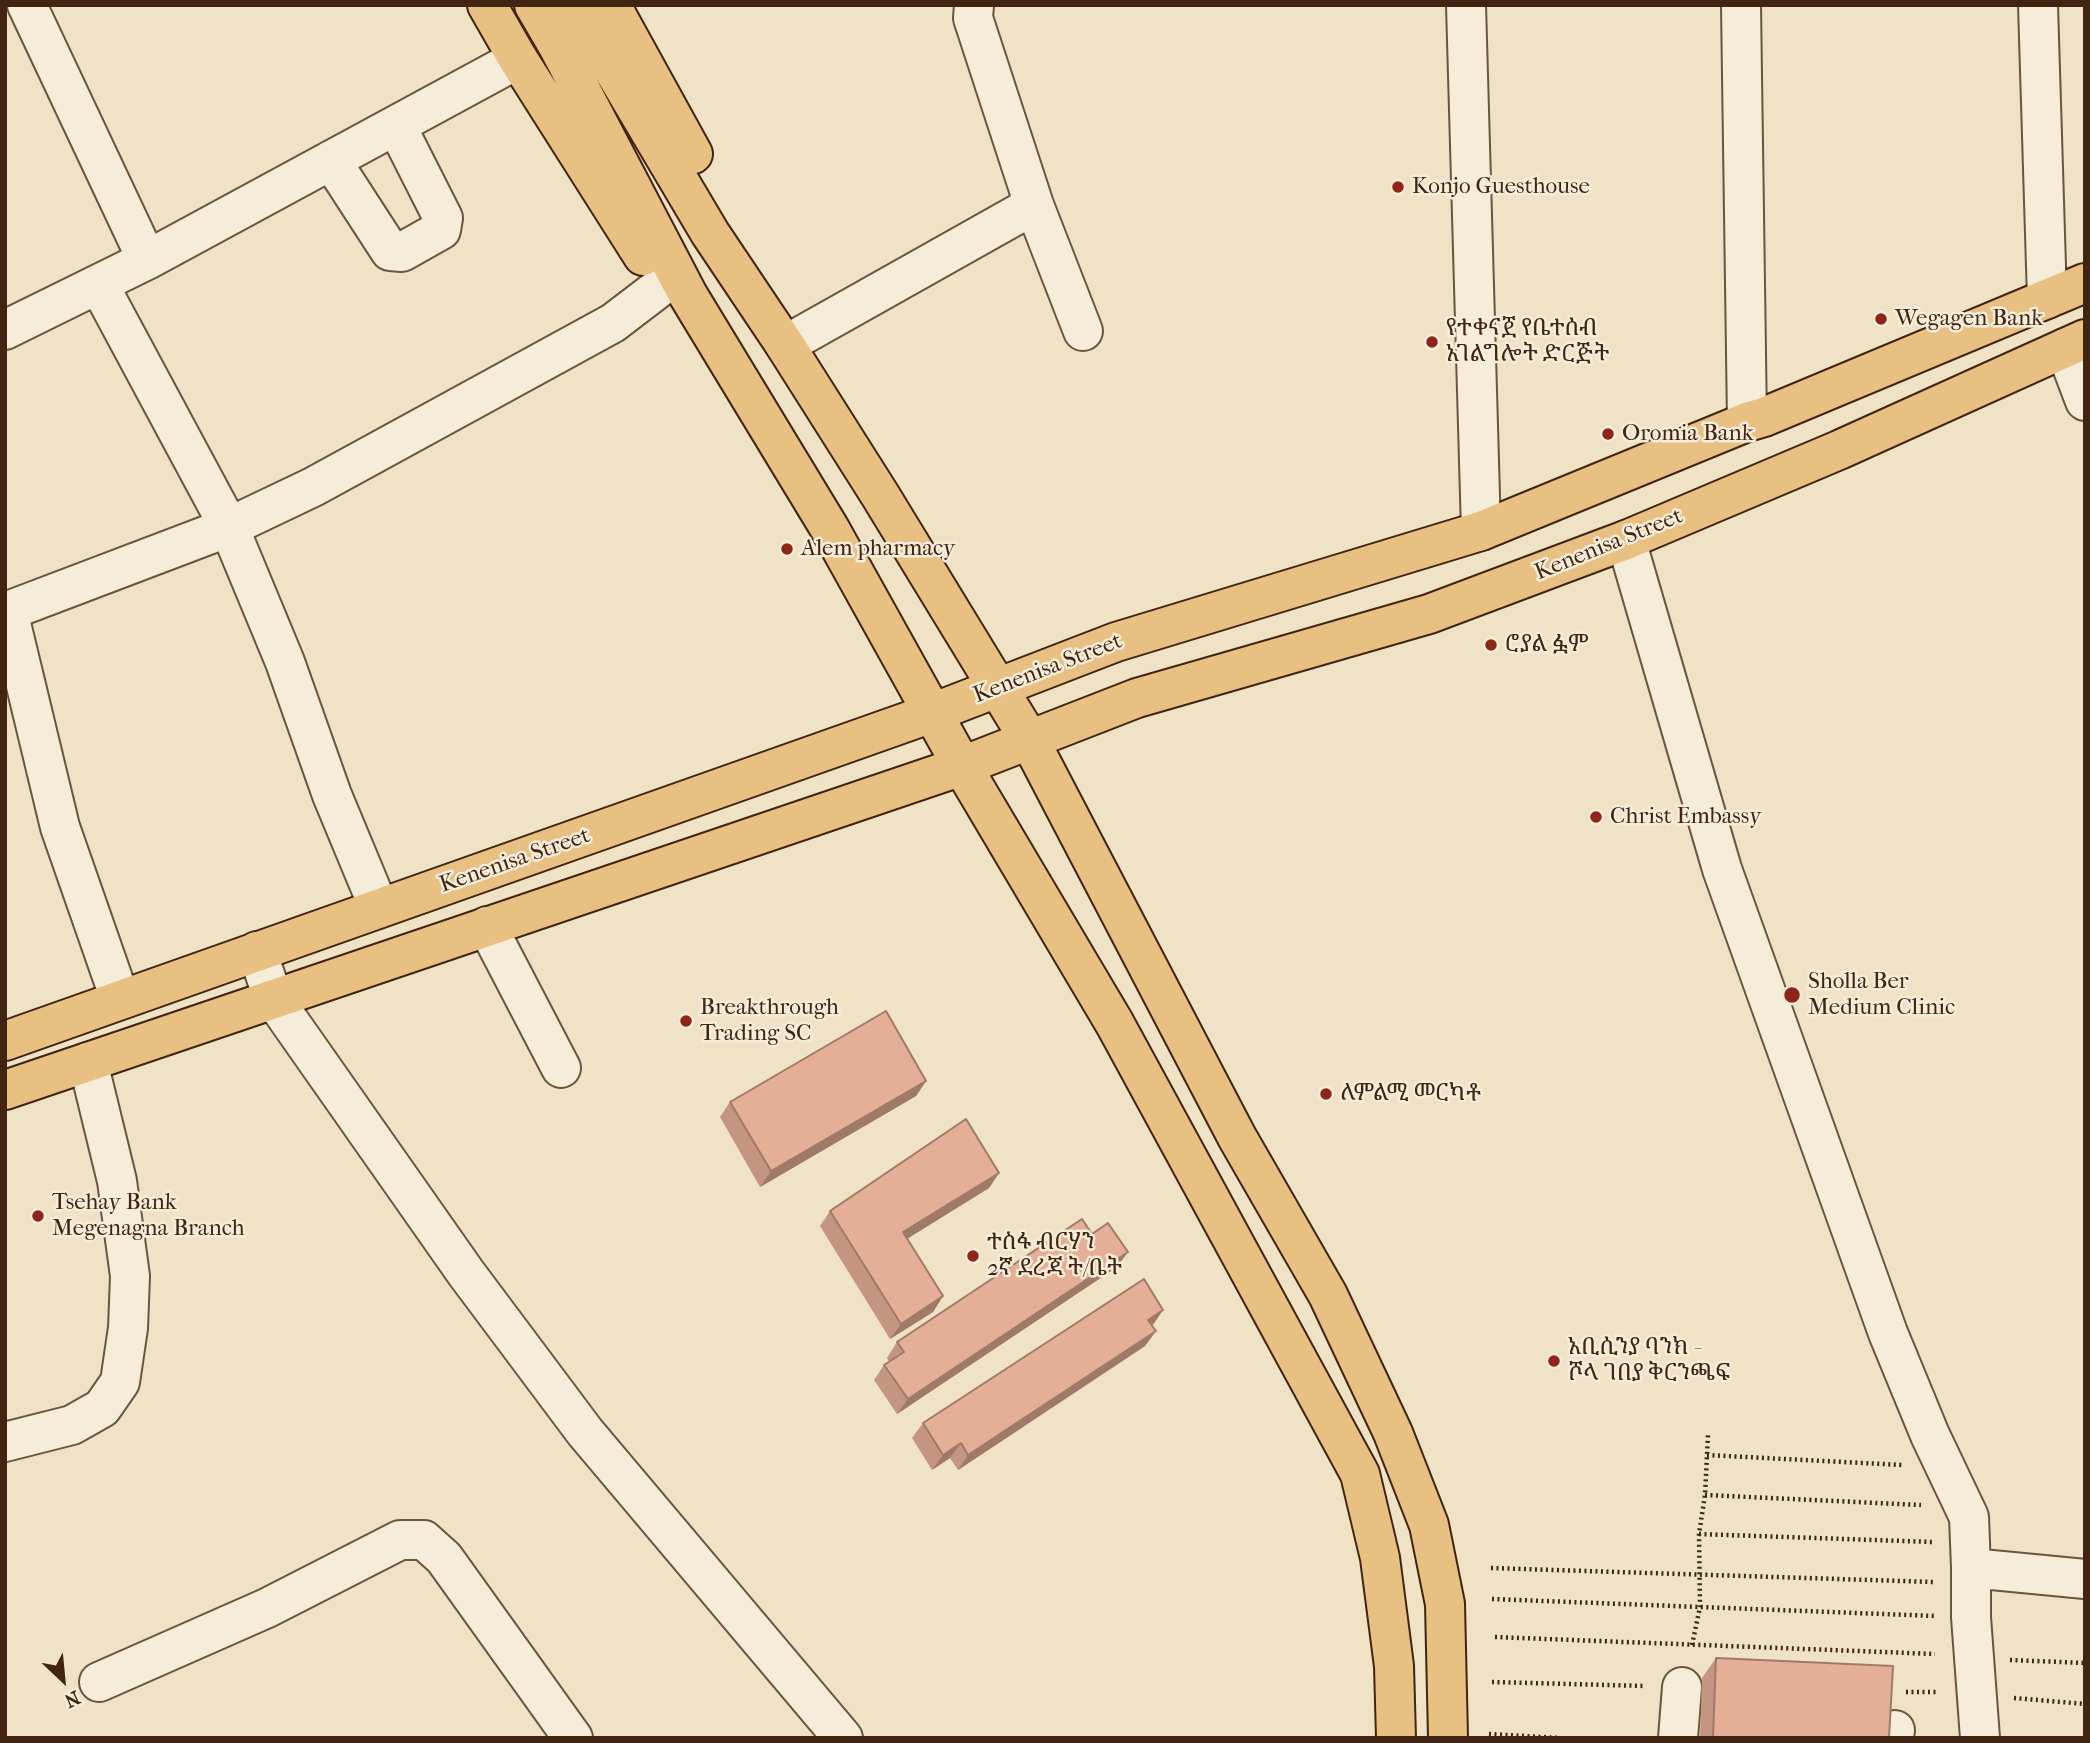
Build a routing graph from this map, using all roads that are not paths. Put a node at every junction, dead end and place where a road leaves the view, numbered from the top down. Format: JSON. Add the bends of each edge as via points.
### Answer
{"nodes":[{"id":1,"x":27,"y":5,"type":"edge"},
{"id":2,"x":487,"y":5,"type":"edge"},
{"id":3,"x":534,"y":5,"type":"edge"},
{"id":4,"x":974,"y":5,"type":"edge"},
{"id":5,"x":1466,"y":5,"type":"edge"},
{"id":6,"x":1741,"y":5,"type":"edge"},
{"id":7,"x":2038,"y":5,"type":"edge"},
{"id":8,"x":583,"y":22,"type":"edge"},
{"id":9,"x":518,"y":59,"type":"junction"},
{"id":10,"x":396,"y":125,"type":"junction"},
{"id":11,"x":331,"y":160,"type":"junction"},
{"id":12,"x":1034,"y":205,"type":"junction"},
{"id":13,"x":147,"y":260,"type":"junction"},
{"id":14,"x":2085,"y":283,"type":"edge"},
{"id":15,"x":99,"y":285,"type":"junction"},
{"id":16,"x":678,"y":288,"type":"junction"},
{"id":17,"x":2047,"y":299,"type":"junction"},
{"id":18,"x":5,"y":330,"type":"edge"},
{"id":19,"x":1083,"y":331,"type":"dead end"},
{"id":20,"x":2075,"y":344,"type":"edge"},
{"id":21,"x":785,"y":345,"type":"junction"},
{"id":22,"x":1821,"y":393,"type":"junction"},
{"id":23,"x":2085,"y":401,"type":"edge"},
{"id":24,"x":1748,"y":422,"type":"junction"},
{"id":25,"x":1839,"y":450,"type":"junction"},
{"id":26,"x":229,"y":527,"type":"junction"},
{"id":27,"x":1481,"y":531,"type":"junction"},
{"id":28,"x":1626,"y":540,"type":"junction"},
{"id":29,"x":7,"y":611,"type":"edge"},
{"id":30,"x":998,"y":687,"type":"junction"},
{"id":31,"x":932,"y":713,"type":"junction"},
{"id":32,"x":1029,"y":738,"type":"junction"},
{"id":33,"x":961,"y":766,"type":"junction"},
{"id":34,"x":379,"y":908,"type":"junction"},
{"id":35,"x":487,"y":926,"type":"junction"},
{"id":36,"x":257,"y":951,"type":"junction"},
{"id":37,"x":120,"y":999,"type":"junction"},
{"id":38,"x":273,"y":999,"type":"junction"},
{"id":39,"x":5,"y":1041,"type":"edge"},
{"id":40,"x":88,"y":1062,"type":"junction"},
{"id":41,"x":561,"y":1068,"type":"dead end"},
{"id":42,"x":5,"y":1090,"type":"edge"},
{"id":43,"x":1237,"y":1137,"type":"junction"},
{"id":44,"x":1191,"y":1165,"type":"junction"},
{"id":45,"x":5,"y":1442,"type":"edge"},
{"id":46,"x":1970,"y":1564,"type":"junction"},
{"id":47,"x":2085,"y":1578,"type":"edge"},
{"id":48,"x":99,"y":1682,"type":"dead end"},
{"id":49,"x":1682,"y":1687,"type":"road end"},
{"id":50,"x":573,"y":1738,"type":"edge"},
{"id":51,"x":842,"y":1738,"type":"edge"},
{"id":52,"x":1396,"y":1738,"type":"edge"},
{"id":53,"x":1448,"y":1738,"type":"edge"},
{"id":54,"x":1678,"y":1738,"type":"edge"},
{"id":55,"x":1980,"y":1738,"type":"edge"}],
"edges":[{"from":1,"to":13,"type":"street"},
{"from":2,"to":9,"type":"main road"},
{"from":3,"to":8,"type":"main road"},
{"from":4,"to":12,"type":"street","via":[[973,18]]},
{"from":5,"to":27,"type":"street"},
{"from":6,"to":24,"type":"street"},
{"from":7,"to":17,"type":"street"},
{"from":8,"to":16,"type":"main road"},
{"from":8,"to":21,"type":"main road","via":[[710,233]]},
{"from":9,"to":10,"type":"street"},
{"from":9,"to":16,"type":"main road","via":[[650,267]]},
{"from":10,"to":11,"type":"street"},
{"from":10,"to":11,"type":"street","via":[[443,218],[441,230],[402,252],[390,251]]},
{"from":11,"to":13,"type":"street"},
{"from":12,"to":19,"type":"street"},
{"from":12,"to":21,"type":"street"},
{"from":13,"to":15,"type":"street"},
{"from":14,"to":17,"type":"main road","name":"Kenenisa Street"},
{"from":15,"to":18,"type":"street"},
{"from":15,"to":26,"type":"street"},
{"from":16,"to":26,"type":"street","via":[[313,487]]},
{"from":16,"to":31,"type":"main road","via":[[830,529]]},
{"from":17,"to":22,"type":"main road","name":"Kenenisa Street"},
{"from":20,"to":23,"type":"street"},
{"from":20,"to":25,"type":"main road","name":"Kenenisa Street"},
{"from":21,"to":30,"type":"main road"},
{"from":22,"to":24,"type":"main road","name":"Kenenisa Street"},
{"from":22,"to":25,"type":"main road"},
{"from":24,"to":27,"type":"main road","name":"Kenenisa Street"},
{"from":25,"to":28,"type":"main road","name":"Kenenisa Street"},
{"from":26,"to":29,"type":"street"},
{"from":26,"to":34,"type":"street"},
{"from":27,"to":30,"type":"main road","name":"Kenenisa Street","via":[[1116,642]]},
{"from":28,"to":32,"type":"main road","name":"Kenenisa Street","via":[[1429,614],[1137,698]]},
{"from":28,"to":46,"type":"street","via":[[1722,869],[1888,1333],[1945,1467]]},
{"from":29,"to":37,"type":"street","via":[[60,827]]},
{"from":30,"to":31,"type":"main road","name":"Kenenisa Street"},
{"from":30,"to":32,"type":"main road"},
{"from":31,"to":33,"type":"main road"},
{"from":31,"to":34,"type":"main road","name":"Kenenisa Street"},
{"from":32,"to":33,"type":"main road","name":"Kenenisa Street"},
{"from":32,"to":43,"type":"main road"},
{"from":33,"to":35,"type":"main road","name":"Kenenisa Street"},
{"from":33,"to":44,"type":"main road","via":[[1115,1024]]},
{"from":34,"to":36,"type":"main road","name":"Kenenisa Street"},
{"from":35,"to":38,"type":"main road","name":"Kenenisa Street"},
{"from":35,"to":41,"type":"street"},
{"from":36,"to":37,"type":"main road","name":"Kenenisa Street"},
{"from":36,"to":38,"type":"street"},
{"from":37,"to":39,"type":"main road","name":"Kenenisa Street"},
{"from":38,"to":40,"type":"main road","name":"Kenenisa Street"},
{"from":38,"to":51,"type":"street","via":[[466,1273],[585,1432]]},
{"from":40,"to":42,"type":"main road","name":"Kenenisa Street"},
{"from":40,"to":45,"type":"street","via":[[117,1181],[130,1276],[120,1382],[102,1408],[72,1425]]},
{"from":43,"to":44,"type":"main road"},
{"from":43,"to":53,"type":"main road","via":[[1328,1295],[1394,1433],[1429,1525],[1445,1604]]},
{"from":44,"to":52,"type":"main road","via":[[1360,1474],[1380,1558],[1394,1666]]},
{"from":46,"to":47,"type":"street"},
{"from":46,"to":55,"type":"street"},
{"from":48,"to":50,"type":"street","via":[[267,1608],[400,1540],[424,1539],[444,1558]]},
{"from":49,"to":54,"type":"street"}]}
